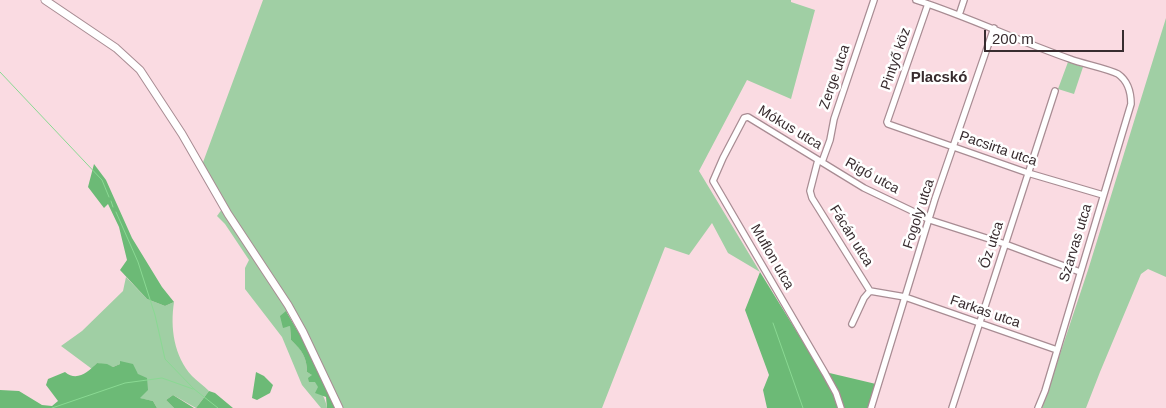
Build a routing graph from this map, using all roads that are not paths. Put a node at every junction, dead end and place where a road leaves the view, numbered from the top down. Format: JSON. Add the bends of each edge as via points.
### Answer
{"nodes":[{"id":1,"x":45,"y":0,"type":"edge"},
{"id":2,"x":874,"y":0,"type":"edge"},
{"id":3,"x":916,"y":0,"type":"edge"},
{"id":4,"x":964,"y":0,"type":"edge"},
{"id":5,"x":928,"y":4,"type":"junction"},
{"id":6,"x":959,"y":14,"type":"junction"},
{"id":7,"x":994,"y":28,"type":"junction"},
{"id":8,"x":1055,"y":91,"type":"dead end"},
{"id":9,"x":744,"y":118,"type":"joint"},
{"id":10,"x":887,"y":122,"type":"joint"},
{"id":11,"x":954,"y":147,"type":"junction"},
{"id":12,"x":820,"y":161,"type":"junction"},
{"id":13,"x":1028,"y":173,"type":"junction"},
{"id":14,"x":1103,"y":195,"type":"junction"},
{"id":15,"x":930,"y":220,"type":"junction"},
{"id":16,"x":1005,"y":244,"type":"junction"},
{"id":17,"x":1080,"y":272,"type":"junction"},
{"id":18,"x":870,"y":291,"type":"junction"},
{"id":19,"x":905,"y":298,"type":"junction"},
{"id":20,"x":852,"y":324,"type":"dead end"},
{"id":21,"x":979,"y":324,"type":"junction"},
{"id":22,"x":1057,"y":350,"type":"junction"},
{"id":23,"x":339,"y":408,"type":"edge"},
{"id":24,"x":841,"y":408,"type":"edge"},
{"id":25,"x":871,"y":408,"type":"edge"},
{"id":26,"x":952,"y":408,"type":"edge"},
{"id":27,"x":1038,"y":408,"type":"edge"}],
"edges":[{"from":1,"to":23,"type":"street","via":[[116,48],[140,70],[288,305]]},
{"from":2,"to":12,"type":"street","name":"Zerge utca","via":[[830,140]]},
{"from":3,"to":5,"type":"street"},
{"from":4,"to":6,"type":"street"},
{"from":5,"to":6,"type":"street"},
{"from":5,"to":10,"type":"street","name":"Pintyő köz"},
{"from":6,"to":7,"type":"street"},
{"from":7,"to":11,"type":"street","name":"Fogoly utca"},
{"from":7,"to":14,"type":"street","name":"Szarvas utca","via":[[1070,59],[1118,74],[1128,85],[1131,104]]},
{"from":8,"to":13,"type":"street","name":"Őz utca"},
{"from":9,"to":12,"type":"street","name":"Mókus utca","via":[[748,117]]},
{"from":9,"to":24,"type":"street","name":"Muflon utca","via":[[714,181],[826,373]]},
{"from":10,"to":11,"type":"street","name":"Pacsirta utca"},
{"from":11,"to":13,"type":"street","name":"Pacsirta utca"},
{"from":11,"to":15,"type":"street","name":"Fogoly utca"},
{"from":12,"to":15,"type":"street","name":"Rigó utca","via":[[864,188]]},
{"from":12,"to":18,"type":"street","name":"Fácán utca","via":[[810,191],[812,198]]},
{"from":13,"to":14,"type":"street","name":"Pacsirta utca"},
{"from":13,"to":16,"type":"street","name":"Őz utca"},
{"from":14,"to":17,"type":"street","name":"Szarvas utca"},
{"from":15,"to":16,"type":"street","name":"Rigó utca"},
{"from":15,"to":19,"type":"street","name":"Fogoly utca"},
{"from":16,"to":17,"type":"street","name":"Rigó utca"},
{"from":16,"to":21,"type":"street","name":"Őz utca"},
{"from":17,"to":22,"type":"street","name":"Szarvas utca"},
{"from":18,"to":19,"type":"street"},
{"from":18,"to":20,"type":"street"},
{"from":19,"to":21,"type":"street","name":"Farkas utca"},
{"from":19,"to":25,"type":"street","name":"Fogoly utca"},
{"from":21,"to":22,"type":"street","name":"Farkas utca"},
{"from":21,"to":26,"type":"street","name":"Őz utca"},
{"from":22,"to":27,"type":"street","name":"Szarvas utca"}]}
